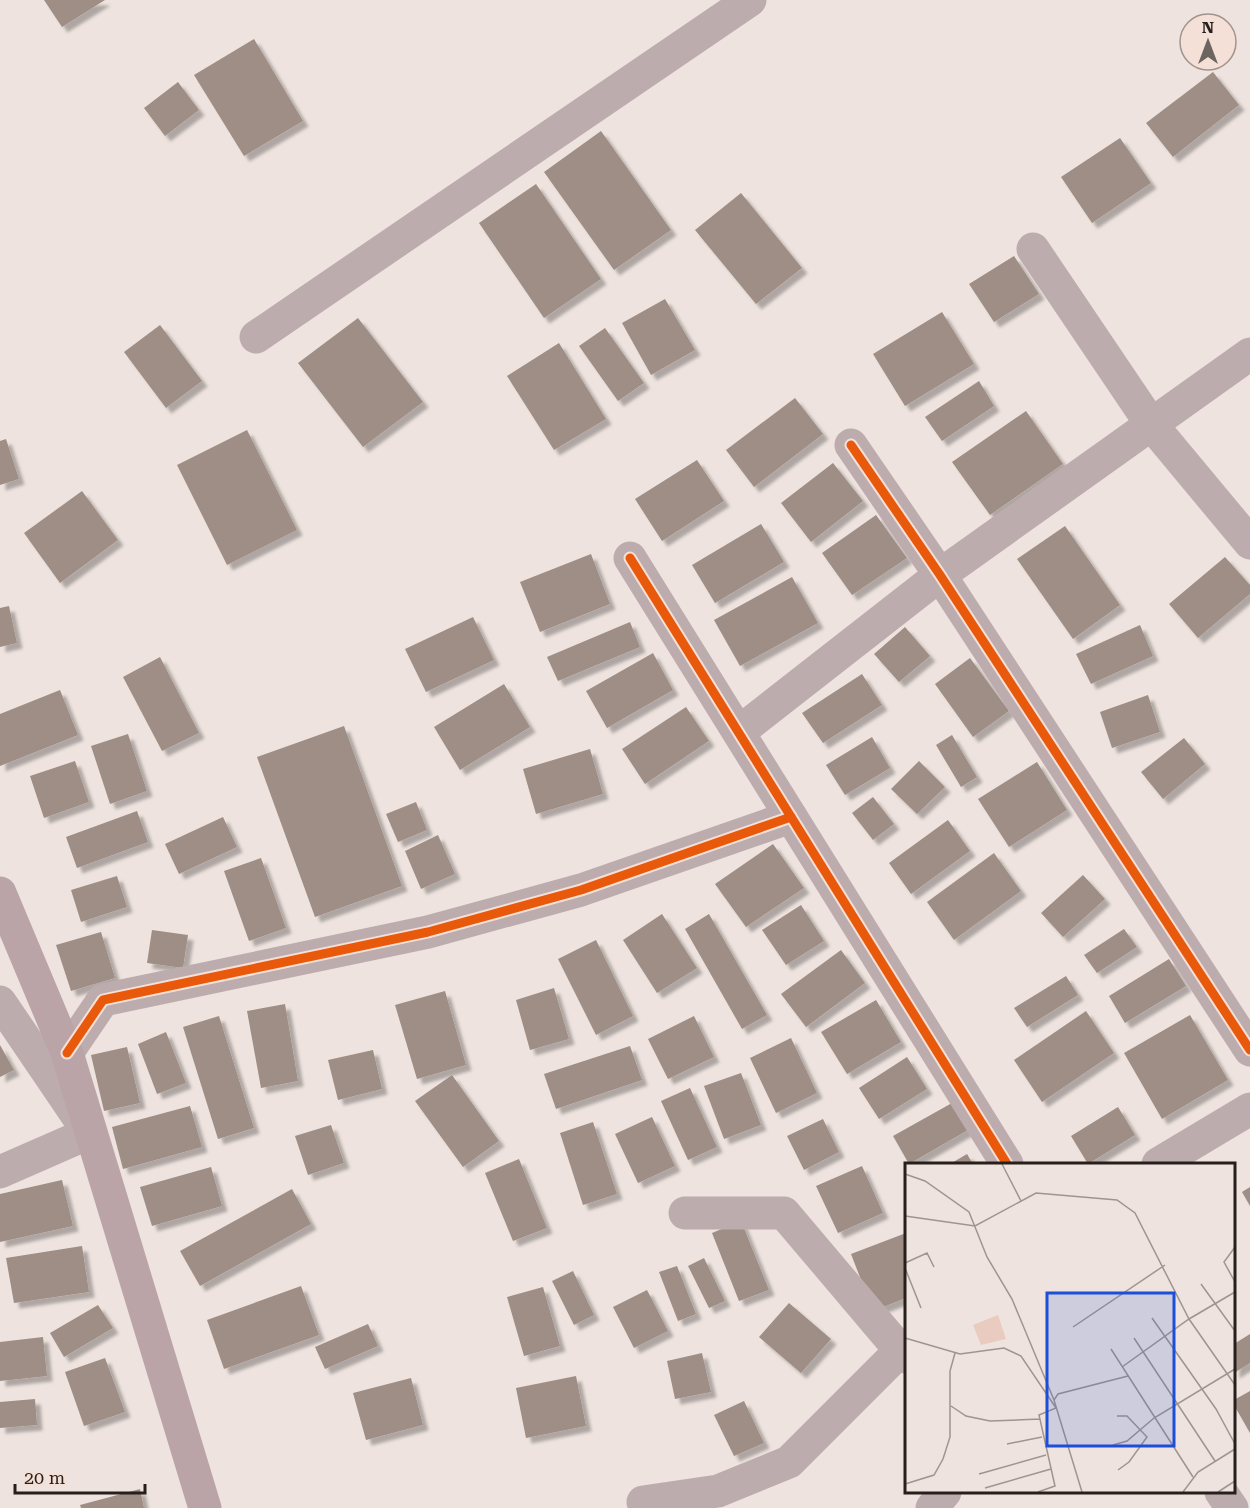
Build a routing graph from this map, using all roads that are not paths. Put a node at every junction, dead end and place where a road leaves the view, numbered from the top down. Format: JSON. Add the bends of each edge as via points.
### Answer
{"nodes":[{"id":1,"x":750,"y":0,"type":"edge"},
{"id":2,"x":1033,"y":249,"type":"dead end"},
{"id":3,"x":256,"y":337,"type":"dead end"},
{"id":4,"x":1250,"y":354,"type":"edge"},
{"id":5,"x":1151,"y":424,"type":"junction"},
{"id":6,"x":851,"y":445,"type":"dead end"},
{"id":7,"x":1250,"y":543,"type":"edge"},
{"id":8,"x":630,"y":558,"type":"dead end"},
{"id":9,"x":940,"y":575,"type":"junction"},
{"id":10,"x":739,"y":732,"type":"junction"},
{"id":11,"x":791,"y":817,"type":"junction"},
{"id":12,"x":0,"y":892,"type":"edge"},
{"id":13,"x":0,"y":1002,"type":"edge"},
{"id":14,"x":1250,"y":1050,"type":"edge"},
{"id":15,"x":67,"y":1053,"type":"junction"},
{"id":16,"x":1250,"y":1109,"type":"edge"},
{"id":17,"x":89,"y":1133,"type":"junction"},
{"id":18,"x":1006,"y":1163,"type":"edge"},
{"id":19,"x":1160,"y":1163,"type":"edge"},
{"id":20,"x":0,"y":1172,"type":"edge"},
{"id":21,"x":685,"y":1213,"type":"dead end"},
{"id":22,"x":904,"y":1351,"type":"edge"},
{"id":23,"x":943,"y":1493,"type":"edge"},
{"id":24,"x":1222,"y":1493,"type":"edge"},
{"id":25,"x":643,"y":1502,"type":"dead end"},
{"id":26,"x":205,"y":1508,"type":"edge"},
{"id":27,"x":932,"y":1508,"type":"edge"},
{"id":28,"x":1232,"y":1508,"type":"edge"}],
"edges":[{"from":1,"to":3,"type":"street"},
{"from":2,"to":5,"type":"street"},
{"from":4,"to":5,"type":"street"},
{"from":5,"to":7,"type":"street"},
{"from":5,"to":9,"type":"street"},
{"from":6,"to":9,"type":"street"},
{"from":8,"to":10,"type":"street"},
{"from":9,"to":10,"type":"street"},
{"from":9,"to":14,"type":"street"},
{"from":10,"to":11,"type":"street"},
{"from":11,"to":15,"type":"street","via":[[581,890],[428,932],[103,1000]]},
{"from":11,"to":18,"type":"street"},
{"from":12,"to":15,"type":"highway"},
{"from":13,"to":17,"type":"street"},
{"from":15,"to":17,"type":"highway"},
{"from":16,"to":19,"type":"street"},
{"from":17,"to":20,"type":"street"},
{"from":17,"to":26,"type":"highway"},
{"from":21,"to":22,"type":"street","via":[[784,1213]]},
{"from":22,"to":25,"type":"street","via":[[789,1462],[718,1491]]},
{"from":23,"to":27,"type":"street"},
{"from":24,"to":28,"type":"street"}]}
